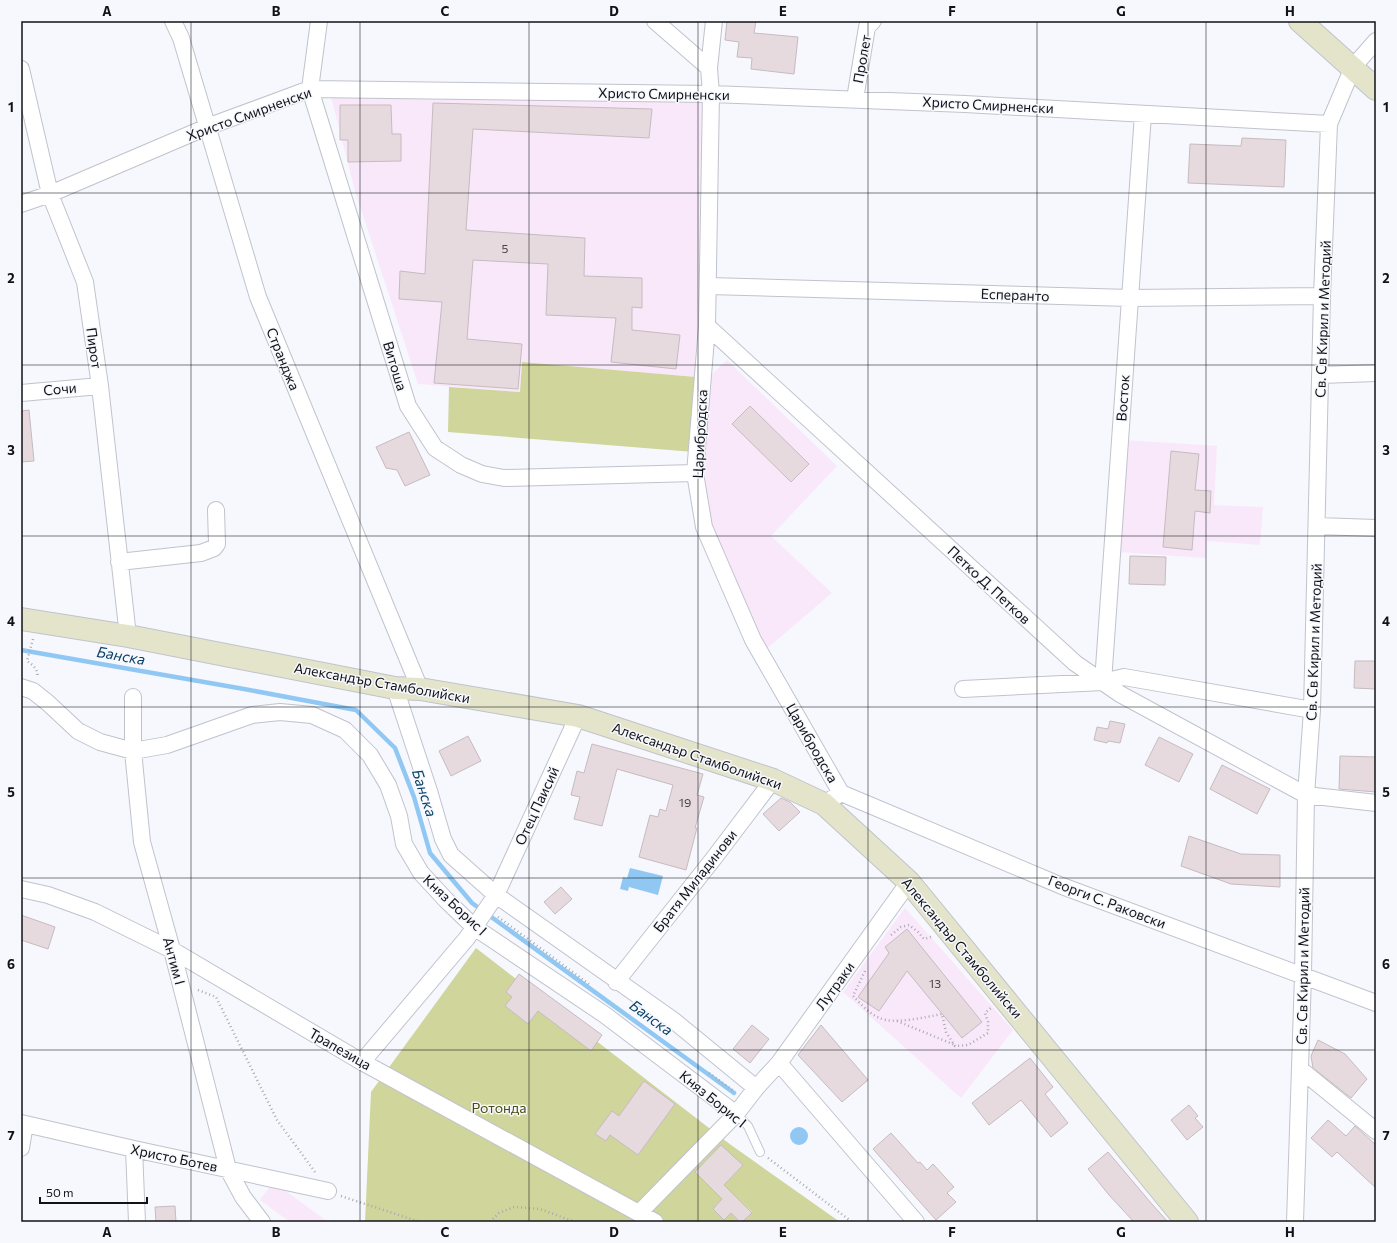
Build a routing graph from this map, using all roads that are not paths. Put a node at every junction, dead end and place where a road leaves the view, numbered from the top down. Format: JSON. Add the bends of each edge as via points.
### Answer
{"nodes":[{"id":1,"x":173,"y":21,"type":"edge"},
{"id":2,"x":319,"y":21,"type":"edge"},
{"id":3,"x":655,"y":21,"type":"edge"},
{"id":4,"x":714,"y":21,"type":"edge"},
{"id":5,"x":873,"y":21,"type":"edge"},
{"id":6,"x":1300,"y":21,"type":"edge"},
{"id":7,"x":1376,"y":40,"type":"edge"},
{"id":8,"x":709,"y":68,"type":"junction"},
{"id":9,"x":1353,"y":68,"type":"junction"},
{"id":10,"x":21,"y":69,"type":"edge"},
{"id":11,"x":310,"y":89,"type":"junction"},
{"id":12,"x":1376,"y":89,"type":"edge"},
{"id":13,"x":711,"y":94,"type":"junction"},
{"id":14,"x":855,"y":99,"type":"junction"},
{"id":15,"x":1143,"y":114,"type":"junction"},
{"id":16,"x":1329,"y":124,"type":"junction"},
{"id":17,"x":207,"y":127,"type":"junction"},
{"id":18,"x":50,"y":194,"type":"junction"},
{"id":19,"x":21,"y":204,"type":"edge"},
{"id":20,"x":708,"y":286,"type":"junction"},
{"id":21,"x":1322,"y":296,"type":"junction"},
{"id":22,"x":1130,"y":298,"type":"junction"},
{"id":23,"x":707,"y":326,"type":"junction"},
{"id":24,"x":1376,"y":373,"type":"edge"},
{"id":25,"x":1321,"y":375,"type":"junction"},
{"id":26,"x":100,"y":386,"type":"junction"},
{"id":27,"x":21,"y":393,"type":"edge"},
{"id":28,"x":695,"y":473,"type":"junction"},
{"id":29,"x":216,"y":510,"type":"dead end"},
{"id":30,"x":1317,"y":526,"type":"junction"},
{"id":31,"x":1376,"y":528,"type":"edge"},
{"id":32,"x":120,"y":562,"type":"junction"},
{"id":33,"x":27,"y":627,"type":"edge"},
{"id":34,"x":128,"y":636,"type":"junction"},
{"id":35,"x":1103,"y":682,"type":"junction"},
{"id":36,"x":21,"y":687,"type":"edge"},
{"id":37,"x":395,"y":688,"type":"junction"},
{"id":38,"x":420,"y":689,"type":"junction"},
{"id":39,"x":963,"y":689,"type":"dead end"},
{"id":40,"x":133,"y":697,"type":"dead end"},
{"id":41,"x":1312,"y":710,"type":"junction"},
{"id":42,"x":578,"y":716,"type":"junction"},
{"id":43,"x":133,"y":751,"type":"junction"},
{"id":44,"x":773,"y":780,"type":"junction"},
{"id":45,"x":1306,"y":795,"type":"junction"},
{"id":46,"x":832,"y":799,"type":"junction"},
{"id":47,"x":1376,"y":804,"type":"edge"},
{"id":48,"x":909,"y":882,"type":"junction"},
{"id":49,"x":21,"y":889,"type":"edge"},
{"id":50,"x":493,"y":900,"type":"junction"},
{"id":51,"x":476,"y":925,"type":"junction"},
{"id":52,"x":172,"y":950,"type":"junction"},
{"id":53,"x":1303,"y":975,"type":"junction"},
{"id":54,"x":616,"y":982,"type":"junction"},
{"id":55,"x":1376,"y":1003,"type":"edge"},
{"id":56,"x":362,"y":1062,"type":"junction"},
{"id":57,"x":779,"y":1063,"type":"junction"},
{"id":58,"x":1300,"y":1069,"type":"junction"},
{"id":59,"x":756,"y":1088,"type":"junction"},
{"id":60,"x":736,"y":1114,"type":"junction"},
{"id":61,"x":23,"y":1124,"type":"edge"},
{"id":62,"x":1376,"y":1131,"type":"edge"},
{"id":63,"x":21,"y":1148,"type":"edge"},
{"id":64,"x":134,"y":1150,"type":"junction"},
{"id":65,"x":760,"y":1152,"type":"road end"},
{"id":66,"x":228,"y":1169,"type":"junction"},
{"id":67,"x":328,"y":1191,"type":"road end"},
{"id":68,"x":639,"y":1213,"type":"junction"},
{"id":69,"x":137,"y":1222,"type":"edge"},
{"id":70,"x":262,"y":1222,"type":"edge"},
{"id":71,"x":654,"y":1222,"type":"edge"},
{"id":72,"x":916,"y":1222,"type":"edge"},
{"id":73,"x":1187,"y":1222,"type":"edge"},
{"id":74,"x":1295,"y":1222,"type":"edge"}],
"edges":[{"from":1,"to":17,"type":"street","name":"Странджа","via":[[181,38]]},
{"from":2,"to":11,"type":"street","name":"Витоша"},
{"from":3,"to":8,"type":"street"},
{"from":4,"to":8,"type":"street","name":"Царибродска"},
{"from":5,"to":14,"type":"street","name":"Пролет","via":[[867,27]]},
{"from":6,"to":9,"type":"street"},
{"from":7,"to":9,"type":"street","name":"Св. Св Кирил и Методий"},
{"from":8,"to":13,"type":"street","name":"Царибродска"},
{"from":9,"to":12,"type":"street"},
{"from":9,"to":16,"type":"street","name":"Св. Св Кирил и Методий"},
{"from":10,"to":18,"type":"street","name":"Пирот"},
{"from":11,"to":13,"type":"street","name":"Христо Смирненски"},
{"from":11,"to":17,"type":"street","name":"Христо Смирненски"},
{"from":11,"to":28,"type":"street","name":"Витоша","via":[[408,406],[435,448],[461,465],[482,474],[504,478]]},
{"from":13,"to":14,"type":"street","name":"Христо Смирненски"},
{"from":13,"to":20,"type":"street","name":"Царибродска"},
{"from":14,"to":15,"type":"street","name":"Христо Смирненски"},
{"from":15,"to":16,"type":"street","name":"Христо Смирненски"},
{"from":15,"to":22,"type":"street","name":"Восток"},
{"from":16,"to":21,"type":"street","name":"Св. Св Кирил и Методий"},
{"from":17,"to":18,"type":"street","name":"Христо Смирненски"},
{"from":17,"to":38,"type":"street","name":"Странджа","via":[[258,297]]},
{"from":18,"to":19,"type":"street","name":"Христо Смирненски"},
{"from":18,"to":26,"type":"street","name":"Пирот","via":[[85,282]]},
{"from":20,"to":22,"type":"street","name":"Есперанто"},
{"from":20,"to":23,"type":"street","name":"Царибродска"},
{"from":21,"to":22,"type":"street","name":"Есперанто"},
{"from":21,"to":25,"type":"street","name":"Св. Св Кирил и Методий"},
{"from":22,"to":35,"type":"street","name":"Восток"},
{"from":23,"to":28,"type":"street","name":"Царибродска"},
{"from":23,"to":35,"type":"street","name":"Петко Д. Петков","via":[[1075,663]]},
{"from":24,"to":25,"type":"street"},
{"from":25,"to":30,"type":"street","name":"Св. Св Кирил и Методий"},
{"from":26,"to":27,"type":"street","name":"Сочи"},
{"from":26,"to":32,"type":"street","name":"Пирот"},
{"from":28,"to":46,"type":"street","name":"Царибродска","via":[[704,527],[753,640]]},
{"from":29,"to":32,"type":"street","via":[[218,544],[214,548],[201,553]]},
{"from":30,"to":31,"type":"street"},
{"from":30,"to":41,"type":"street","name":"Св. Св Кирил и Методий"},
{"from":32,"to":34,"type":"street","name":"Пирот"},
{"from":33,"to":34,"type":"street","name":"Александър Стамболийски"},
{"from":34,"to":37,"type":"street","name":"Александър Стамболийски"},
{"from":35,"to":39,"type":"street"},
{"from":35,"to":41,"type":"street","via":[[1124,678]]},
{"from":35,"to":45,"type":"street","name":"Петко Д. Петков","via":[[1120,694]]},
{"from":36,"to":43,"type":"street","name":"Княз Борис I","via":[[33,691],[78,731],[100,742]]},
{"from":37,"to":38,"type":"street","name":"Александър Стамболийски"},
{"from":37,"to":50,"type":"street","via":[[443,839],[452,855]]},
{"from":38,"to":42,"type":"street","name":"Александър Стамболийски"},
{"from":40,"to":43,"type":"street","name":"Антим I"},
{"from":41,"to":45,"type":"street","name":"Св. Св Кирил и Методий"},
{"from":42,"to":44,"type":"street","name":"Александър Стамболийски"},
{"from":42,"to":50,"type":"street","name":"Отец Паисий"},
{"from":43,"to":51,"type":"street","name":"Княз Борис I","via":[[167,745],[252,715],[280,712],[312,715],[345,730],[370,755],[388,785],[399,816],[404,844],[421,873],[446,900]]},
{"from":43,"to":52,"type":"street","name":"Антим I","via":[[142,842]]},
{"from":44,"to":46,"type":"street","name":"Александър Стамболийски"},
{"from":44,"to":54,"type":"street","name":"Братя Миладинови"},
{"from":45,"to":47,"type":"street"},
{"from":45,"to":53,"type":"street","name":"Св. Св Кирил и Методий"},
{"from":46,"to":48,"type":"street","name":"Александър Стамболийски"},
{"from":46,"to":53,"type":"street","name":"Георги С. Раковски"},
{"from":48,"to":57,"type":"street","name":"Лутраки"},
{"from":48,"to":73,"type":"street","name":"Александър Стамболийски"},
{"from":49,"to":52,"type":"street","name":"Трапезица","via":[[48,895],[95,912]]},
{"from":50,"to":51,"type":"street","name":"Отец Паисий"},
{"from":50,"to":54,"type":"street"},
{"from":51,"to":56,"type":"street"},
{"from":51,"to":60,"type":"street","name":"Княз Борис I","via":[[605,1015]]},
{"from":52,"to":56,"type":"street","name":"Трапезица"},
{"from":52,"to":66,"type":"street","name":"Антим I"},
{"from":53,"to":55,"type":"street","name":"Георги С. Раковски"},
{"from":53,"to":58,"type":"street","name":"Св. Св Кирил и Методий"},
{"from":54,"to":59,"type":"street","via":[[673,1020]]},
{"from":56,"to":68,"type":"street","name":"Трапезица"},
{"from":57,"to":59,"type":"street","name":"Лутраки"},
{"from":57,"to":72,"type":"street"},
{"from":58,"to":62,"type":"street"},
{"from":58,"to":74,"type":"street","name":"Св. Св Кирил и Методий"},
{"from":59,"to":60,"type":"street","name":"Лутраки"},
{"from":60,"to":65,"type":"lane","name":"Княз Борис I","via":[[748,1126]]},
{"from":60,"to":68,"type":"street","name":"Лутраки"},
{"from":61,"to":63,"type":"street"},
{"from":61,"to":64,"type":"street","name":"Христо Ботев"},
{"from":64,"to":66,"type":"street","name":"Христо Ботев"},
{"from":64,"to":69,"type":"street"},
{"from":66,"to":67,"type":"street","name":"Христо Ботев"},
{"from":66,"to":70,"type":"street","name":"Антим I","via":[[242,1197]]},
{"from":68,"to":71,"type":"street","name":"Трапезица"}]}
